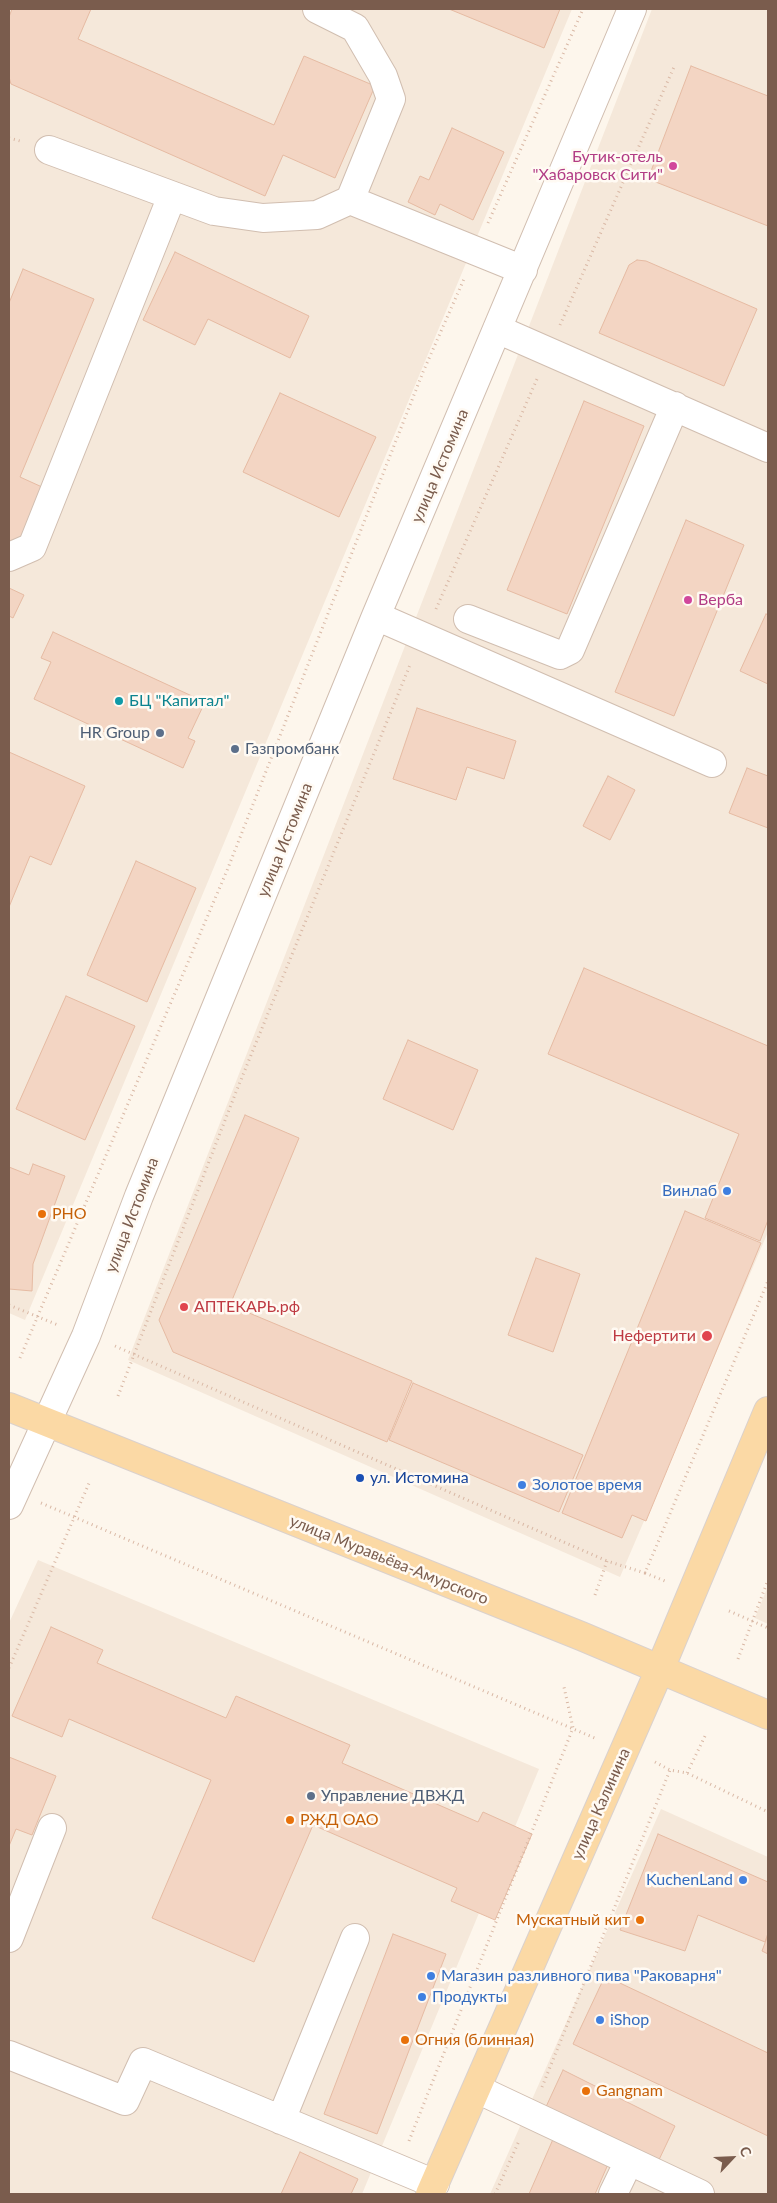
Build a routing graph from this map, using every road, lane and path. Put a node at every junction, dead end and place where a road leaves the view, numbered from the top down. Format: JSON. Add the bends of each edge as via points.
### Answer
{"nodes":[{"id":1,"x":317,"y":9,"type":"edge"},
{"id":2,"x":583,"y":9,"type":"edge"},
{"id":3,"x":631,"y":9,"type":"edge"},
{"id":4,"x":674,"y":67,"type":"dead end"},
{"id":5,"x":49,"y":150,"type":"dead end"},
{"id":6,"x":172,"y":196,"type":"junction"},
{"id":7,"x":350,"y":200,"type":"junction"},
{"id":8,"x":476,"y":251,"type":"junction"},
{"id":9,"x":522,"y":270,"type":"junction"},
{"id":10,"x":497,"y":329,"type":"junction"},
{"id":11,"x":549,"y":351,"type":"junction"},
{"id":12,"x":675,"y":406,"type":"junction"},
{"id":13,"x":768,"y":448,"type":"edge"},
{"id":14,"x":9,"y":557,"type":"edge"},
{"id":15,"x":376,"y":616,"type":"junction"},
{"id":16,"x":468,"y":619,"type":"dead end"},
{"id":17,"x":423,"y":636,"type":"junction"},
{"id":18,"x":712,"y":763,"type":"dead end"},
{"id":19,"x":768,"y":1282,"type":"edge"},
{"id":20,"x":9,"y":1305,"type":"edge"},
{"id":21,"x":38,"y":1317,"type":"junction"},
{"id":22,"x":65,"y":1328,"type":"dead end"},
{"id":23,"x":109,"y":1344,"type":"dead end"},
{"id":24,"x":136,"y":1354,"type":"junction"},
{"id":25,"x":20,"y":1358,"type":"dead end"},
{"id":26,"x":118,"y":1396,"type":"dead end"},
{"id":27,"x":9,"y":1407,"type":"edge"},
{"id":28,"x":768,"y":1411,"type":"edge"},
{"id":29,"x":47,"y":1421,"type":"junction"},
{"id":30,"x":761,"y":1447,"type":"edge"},
{"id":31,"x":90,"y":1481,"type":"dead end"},
{"id":32,"x":12,"y":1498,"type":"edge"},
{"id":33,"x":74,"y":1519,"type":"junction"},
{"id":34,"x":607,"y":1560,"type":"junction"},
{"id":35,"x":645,"y":1573,"type":"junction"},
{"id":36,"x":768,"y":1580,"type":"edge"},
{"id":37,"x":668,"y":1582,"type":"dead end"},
{"id":38,"x":595,"y":1595,"type":"dead end"},
{"id":39,"x":729,"y":1610,"type":"dead end"},
{"id":40,"x":752,"y":1621,"type":"junction"},
{"id":41,"x":768,"y":1628,"type":"edge"},
{"id":42,"x":738,"y":1659,"type":"dead end"},
{"id":43,"x":9,"y":1668,"type":"edge"},
{"id":44,"x":660,"y":1669,"type":"junction"},
{"id":45,"x":564,"y":1687,"type":"dead end"},
{"id":46,"x":768,"y":1715,"type":"edge"},
{"id":47,"x":573,"y":1728,"type":"junction"},
{"id":48,"x":706,"y":1734,"type":"dead end"},
{"id":49,"x":599,"y":1740,"type":"dead end"},
{"id":50,"x":655,"y":1762,"type":"dead end"},
{"id":51,"x":670,"y":1770,"type":"junction"},
{"id":52,"x":687,"y":1773,"type":"junction"},
{"id":53,"x":768,"y":1812,"type":"edge"},
{"id":54,"x":52,"y":1828,"type":"dead end"},
{"id":55,"x":9,"y":1938,"type":"edge"},
{"id":56,"x":355,"y":1938,"type":"dead end"},
{"id":57,"x":9,"y":2056,"type":"edge"},
{"id":58,"x":477,"y":2089,"type":"junction"},
{"id":59,"x":531,"y":2116,"type":"junction"},
{"id":60,"x":281,"y":2120,"type":"junction"},
{"id":61,"x":629,"y":2161,"type":"junction"},
{"id":62,"x":398,"y":2169,"type":"junction"},
{"id":63,"x":433,"y":2189,"type":"edge"},
{"id":64,"x":495,"y":2194,"type":"edge"},
{"id":65,"x":613,"y":2194,"type":"edge"},
{"id":66,"x":700,"y":2194,"type":"edge"}],
"edges":[{"from":1,"to":7,"type":"street","via":[[355,28],[383,76],[391,99]]},
{"from":2,"to":8,"type":"path"},
{"from":3,"to":9,"type":"street","name":"улица Истомина"},
{"from":4,"to":11,"type":"path"},
{"from":5,"to":6,"type":"street"},
{"from":6,"to":7,"type":"street","via":[[214,211],[263,218],[317,215]]},
{"from":6,"to":14,"type":"street","via":[[32,547]]},
{"from":7,"to":8,"type":"street"},
{"from":8,"to":9,"type":"street"},
{"from":8,"to":21,"type":"path","via":[[423,372],[228,868]]},
{"from":9,"to":10,"type":"street","name":"улица Истомина"},
{"from":10,"to":11,"type":"street"},
{"from":10,"to":15,"type":"street","name":"улица Истомина"},
{"from":11,"to":12,"type":"street"},
{"from":11,"to":17,"type":"path"},
{"from":12,"to":13,"type":"street"},
{"from":12,"to":16,"type":"street","via":[[570,650],[560,655]]},
{"from":15,"to":17,"type":"street"},
{"from":15,"to":29,"type":"street","name":"улица Истомина","via":[[139,1196],[86,1336]]},
{"from":17,"to":18,"type":"street"},
{"from":17,"to":24,"type":"path","via":[[239,1083]]},
{"from":19,"to":35,"type":"path"},
{"from":20,"to":21,"type":"path"},
{"from":21,"to":22,"type":"path"},
{"from":21,"to":25,"type":"path"},
{"from":23,"to":24,"type":"path"},
{"from":24,"to":26,"type":"path"},
{"from":24,"to":34,"type":"path"},
{"from":27,"to":29,"type":"main road","name":"улица Муравьёва-Амурского"},
{"from":28,"to":30,"type":"main road","name":"улица Калинина"},
{"from":29,"to":32,"type":"street","name":"улица Истомина"},
{"from":29,"to":44,"type":"main road","name":"улица Муравьёва-Амурского"},
{"from":30,"to":44,"type":"main road","name":"улица Калинина"},
{"from":31,"to":33,"type":"path"},
{"from":32,"to":33,"type":"path"},
{"from":33,"to":43,"type":"path"},
{"from":33,"to":47,"type":"path"},
{"from":34,"to":35,"type":"path"},
{"from":34,"to":38,"type":"path"},
{"from":35,"to":37,"type":"path"},
{"from":36,"to":40,"type":"path"},
{"from":39,"to":40,"type":"path"},
{"from":40,"to":41,"type":"path"},
{"from":40,"to":42,"type":"path"},
{"from":44,"to":46,"type":"main road","name":"улица Муравьёва-Амурского"},
{"from":44,"to":58,"type":"main road","name":"улица Калинина"},
{"from":45,"to":47,"type":"path"},
{"from":47,"to":49,"type":"path"},
{"from":47,"to":62,"type":"path"},
{"from":48,"to":52,"type":"path"},
{"from":50,"to":51,"type":"path"},
{"from":51,"to":52,"type":"path"},
{"from":51,"to":59,"type":"path"},
{"from":52,"to":53,"type":"path"},
{"from":54,"to":55,"type":"street"},
{"from":56,"to":60,"type":"street"},
{"from":57,"to":60,"type":"street","via":[[125,2101],[143,2062]]},
{"from":58,"to":59,"type":"street"},
{"from":58,"to":63,"type":"main road","name":"улица Калинина"},
{"from":59,"to":61,"type":"street"},
{"from":59,"to":64,"type":"path"},
{"from":60,"to":62,"type":"street"},
{"from":61,"to":65,"type":"street"},
{"from":61,"to":66,"type":"street"},
{"from":62,"to":63,"type":"street"}]}
